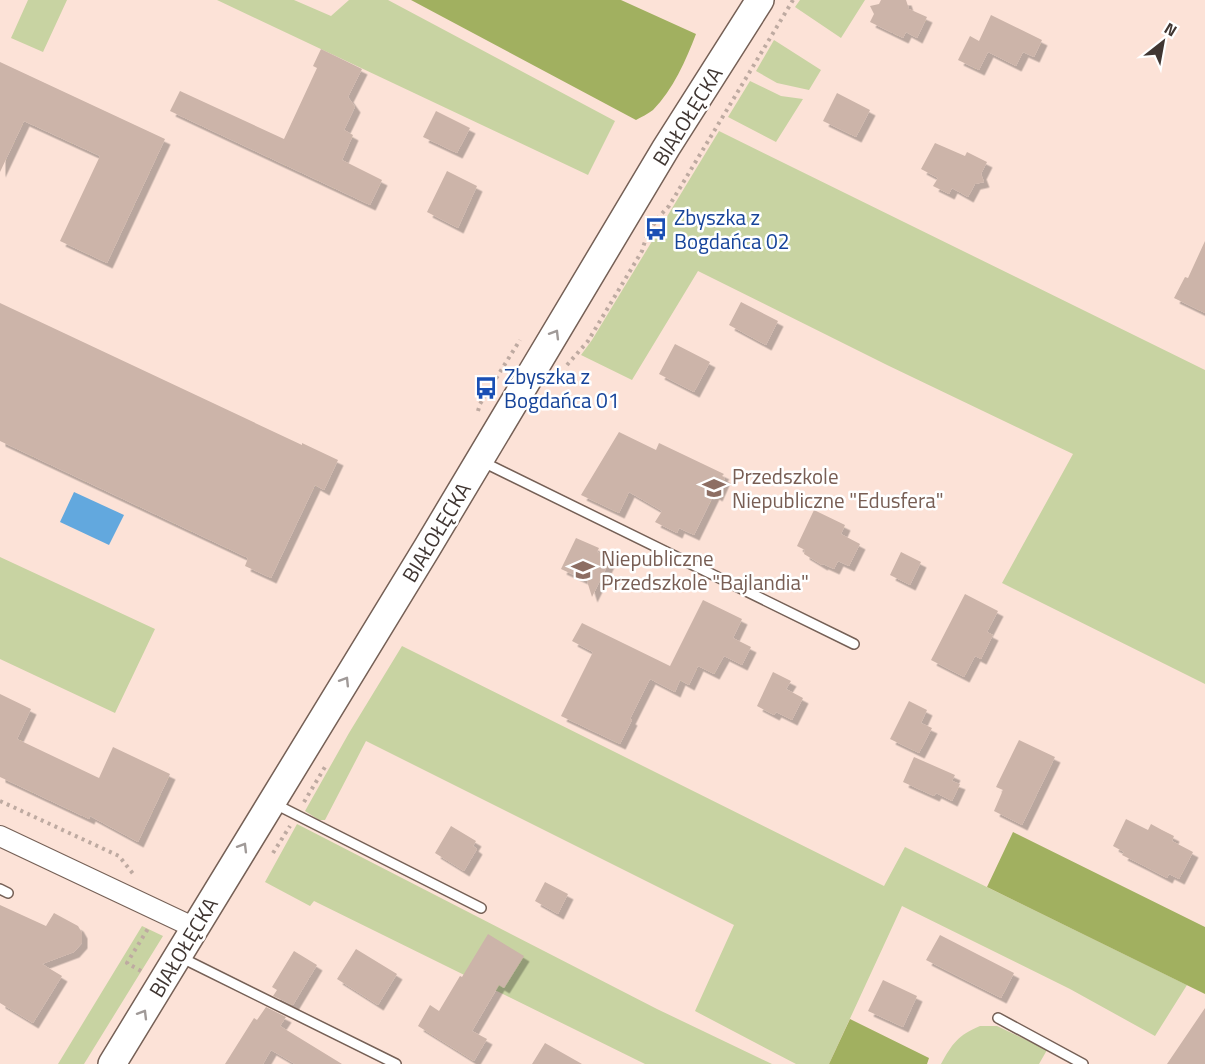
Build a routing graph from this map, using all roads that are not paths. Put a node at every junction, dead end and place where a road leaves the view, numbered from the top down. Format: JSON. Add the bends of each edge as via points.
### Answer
{"nodes":[{"id":1,"x":760,"y":0,"type":"edge"},
{"id":2,"x":479,"y":459,"type":"junction"},
{"id":3,"x":854,"y":644,"type":"dead end"},
{"id":4,"x":271,"y":802,"type":"junction"},
{"id":5,"x":0,"y":836,"type":"edge"},
{"id":6,"x":480,"y":908,"type":"dead end"},
{"id":7,"x":195,"y":928,"type":"junction"},
{"id":8,"x":178,"y":956,"type":"junction"},
{"id":9,"x":998,"y":1018,"type":"dead end"},
{"id":10,"x":112,"y":1064,"type":"edge"},
{"id":11,"x":396,"y":1064,"type":"edge"},
{"id":12,"x":1083,"y":1064,"type":"edge"}],
"edges":[{"from":2,"to":1,"type":"street","name":"BIAŁOŁĘCKA","one_way":true},
{"from":2,"to":3,"type":"lane"},
{"from":4,"to":2,"type":"street","name":"BIAŁOŁĘCKA","one_way":true},
{"from":4,"to":6,"type":"lane"},
{"from":7,"to":4,"type":"street","name":"BIAŁOŁĘCKA","one_way":true},
{"from":5,"to":7,"type":"street"},
{"from":7,"to":8,"type":"street","name":"BIAŁOŁĘCKA"},
{"from":10,"to":8,"type":"street","name":"BIAŁOŁĘCKA","one_way":true},
{"from":8,"to":11,"type":"lane"},
{"from":9,"to":12,"type":"lane"}]}
